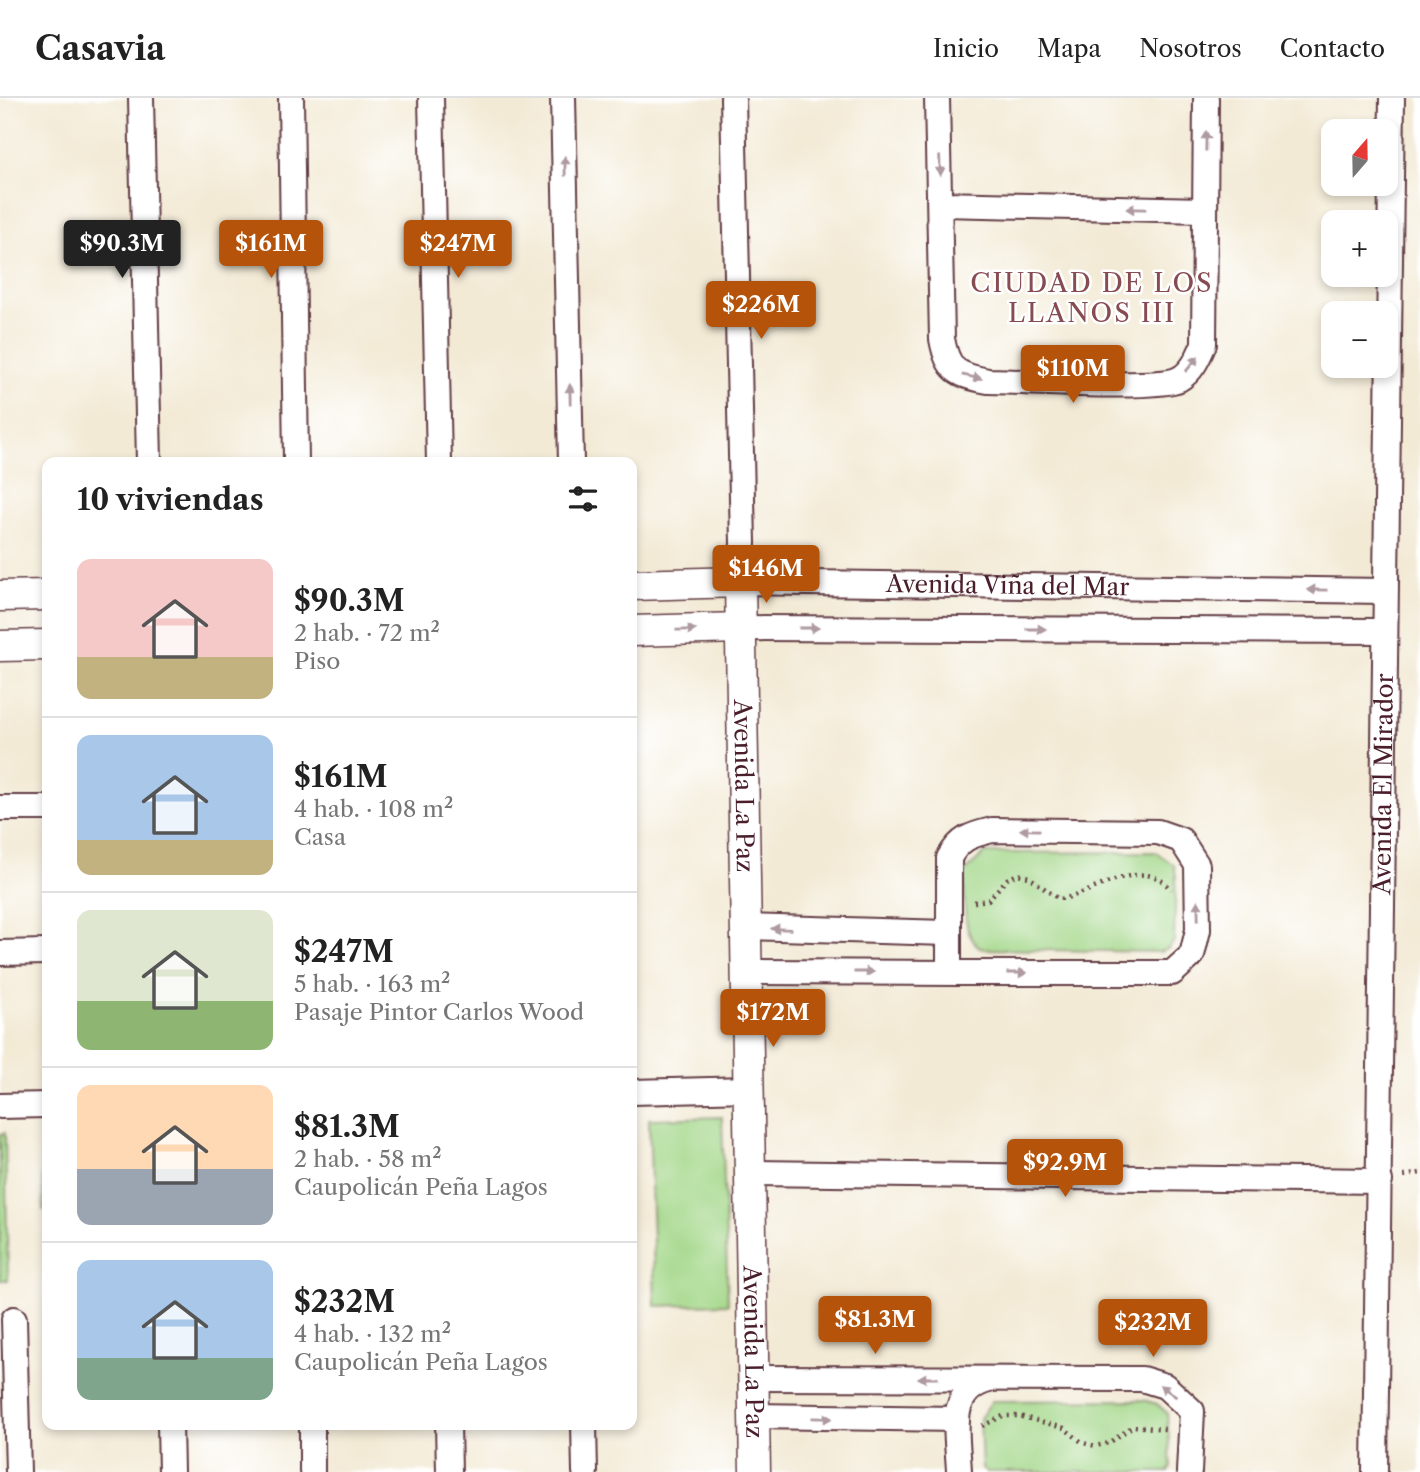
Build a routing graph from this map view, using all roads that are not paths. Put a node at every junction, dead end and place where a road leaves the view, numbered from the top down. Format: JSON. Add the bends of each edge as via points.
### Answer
{"nodes":[{"id":1,"x":141,"y":98,"type":"edge"},
{"id":2,"x":291,"y":98,"type":"edge"},
{"id":3,"x":431,"y":98,"type":"edge"},
{"id":4,"x":563,"y":98,"type":"edge"},
{"id":5,"x":733,"y":98,"type":"edge"},
{"id":6,"x":937,"y":98,"type":"edge"},
{"id":7,"x":1206,"y":98,"type":"edge"},
{"id":8,"x":1392,"y":98,"type":"edge"},
{"id":9,"x":941,"y":204,"type":"junction"},
{"id":10,"x":1204,"y":210,"type":"junction"},
{"id":11,"x":149,"y":457,"type":"edge"},
{"id":12,"x":296,"y":457,"type":"edge"},
{"id":13,"x":439,"y":457,"type":"edge"},
{"id":14,"x":571,"y":457,"type":"edge"},
{"id":15,"x":740,"y":582,"type":"junction"},
{"id":16,"x":637,"y":584,"type":"edge"},
{"id":17,"x":1385,"y":591,"type":"junction"},
{"id":18,"x":42,"y":595,"type":"edge"},
{"id":19,"x":0,"y":596,"type":"edge"},
{"id":20,"x":740,"y":628,"type":"junction"},
{"id":21,"x":637,"y":631,"type":"edge"},
{"id":22,"x":1385,"y":631,"type":"junction"},
{"id":23,"x":42,"y":645,"type":"edge"},
{"id":24,"x":0,"y":646,"type":"edge"},
{"id":25,"x":0,"y":808,"type":"edge"},
{"id":26,"x":42,"y":808,"type":"edge"},
{"id":27,"x":746,"y":927,"type":"junction"},
{"id":28,"x":947,"y":933,"type":"junction"},
{"id":29,"x":42,"y":952,"type":"edge"},
{"id":30,"x":0,"y":953,"type":"edge"},
{"id":31,"x":747,"y":972,"type":"junction"},
{"id":32,"x":949,"y":972,"type":"junction"},
{"id":33,"x":749,"y":1089,"type":"junction"},
{"id":34,"x":637,"y":1092,"type":"edge"},
{"id":35,"x":42,"y":1105,"type":"edge"},
{"id":36,"x":0,"y":1106,"type":"edge"},
{"id":37,"x":750,"y":1173,"type":"junction"},
{"id":38,"x":1380,"y":1181,"type":"junction"},
{"id":39,"x":14,"y":1319,"type":"dead end"},
{"id":40,"x":753,"y":1378,"type":"junction"},
{"id":41,"x":996,"y":1378,"type":"junction"},
{"id":42,"x":754,"y":1416,"type":"junction"},
{"id":43,"x":957,"y":1426,"type":"junction"},
{"id":44,"x":170,"y":1430,"type":"edge"},
{"id":45,"x":312,"y":1430,"type":"edge"},
{"id":46,"x":448,"y":1430,"type":"edge"},
{"id":47,"x":584,"y":1430,"type":"edge"},
{"id":48,"x":18,"y":1472,"type":"edge"},
{"id":49,"x":171,"y":1472,"type":"edge"},
{"id":50,"x":312,"y":1472,"type":"edge"},
{"id":51,"x":449,"y":1472,"type":"edge"},
{"id":52,"x":585,"y":1472,"type":"edge"},
{"id":53,"x":755,"y":1472,"type":"edge"},
{"id":54,"x":959,"y":1472,"type":"edge"},
{"id":55,"x":1189,"y":1472,"type":"edge"},
{"id":56,"x":1375,"y":1472,"type":"edge"}],
"edges":[{"from":1,"to":11,"type":"street"},
{"from":2,"to":12,"type":"street"},
{"from":3,"to":13,"type":"street"},
{"from":14,"to":4,"type":"street","one_way":true},
{"from":5,"to":15,"type":"street","name":"Avenida La Paz","via":[[743,543]]},
{"from":6,"to":9,"type":"street","one_way":true},
{"from":10,"to":7,"type":"street","one_way":true},
{"from":8,"to":17,"type":"street","name":"Avenida El Mirador"},
{"from":10,"to":9,"type":"street","one_way":true},
{"from":9,"to":10,"type":"street","one_way":true,"via":[[946,361],[962,376],[988,381],[1148,384],[1178,380],[1196,363],[1204,344]]},
{"from":15,"to":16,"type":"street","name":"Avenida Viña del Mar"},
{"from":17,"to":15,"type":"street","name":"Avenida Viña del Mar","one_way":true},
{"from":15,"to":20,"type":"street","name":"Avenida La Paz"},
{"from":17,"to":22,"type":"street","name":"Avenida El Mirador"},
{"from":18,"to":19,"type":"street"},
{"from":21,"to":20,"type":"street","name":"Avenida Viña del Mar","one_way":true},
{"from":20,"to":22,"type":"street","name":"Avenida Viña del Mar","one_way":true},
{"from":20,"to":27,"type":"street","name":"Avenida La Paz"},
{"from":22,"to":38,"type":"street","name":"Avenida El Mirador"},
{"from":23,"to":24,"type":"street"},
{"from":25,"to":26,"type":"street"},
{"from":28,"to":27,"type":"street","one_way":true},
{"from":27,"to":31,"type":"street","name":"Avenida La Paz"},
{"from":28,"to":32,"type":"street"},
{"from":32,"to":28,"type":"street","one_way":true,"via":[[1172,973],[1192,955],[1198,930],[1197,864],[1181,840],[1158,832],[992,830],[968,835],[949,858]]},
{"from":29,"to":30,"type":"street"},
{"from":31,"to":32,"type":"street","one_way":true},
{"from":31,"to":33,"type":"street","name":"Avenida La Paz"},
{"from":33,"to":34,"type":"street"},
{"from":33,"to":37,"type":"street","name":"Avenida La Paz"},
{"from":35,"to":36,"type":"street"},
{"from":37,"to":38,"type":"street"},
{"from":37,"to":40,"type":"street","name":"Avenida La Paz"},
{"from":38,"to":56,"type":"street","name":"Avenida El Mirador"},
{"from":39,"to":48,"type":"street"},
{"from":41,"to":40,"type":"street","one_way":true},
{"from":40,"to":42,"type":"street","name":"Avenida La Paz"},
{"from":41,"to":43,"type":"street","via":[[972,1384],[960,1400]]},
{"from":55,"to":41,"type":"street","one_way":true,"via":[[1192,1411],[1165,1386],[1142,1379]]},
{"from":42,"to":43,"type":"street","one_way":true},
{"from":42,"to":53,"type":"street","name":"Avenida La Paz"},
{"from":43,"to":54,"type":"street"},
{"from":44,"to":49,"type":"street"},
{"from":45,"to":50,"type":"street"},
{"from":46,"to":51,"type":"street"},
{"from":47,"to":52,"type":"street"}]}
